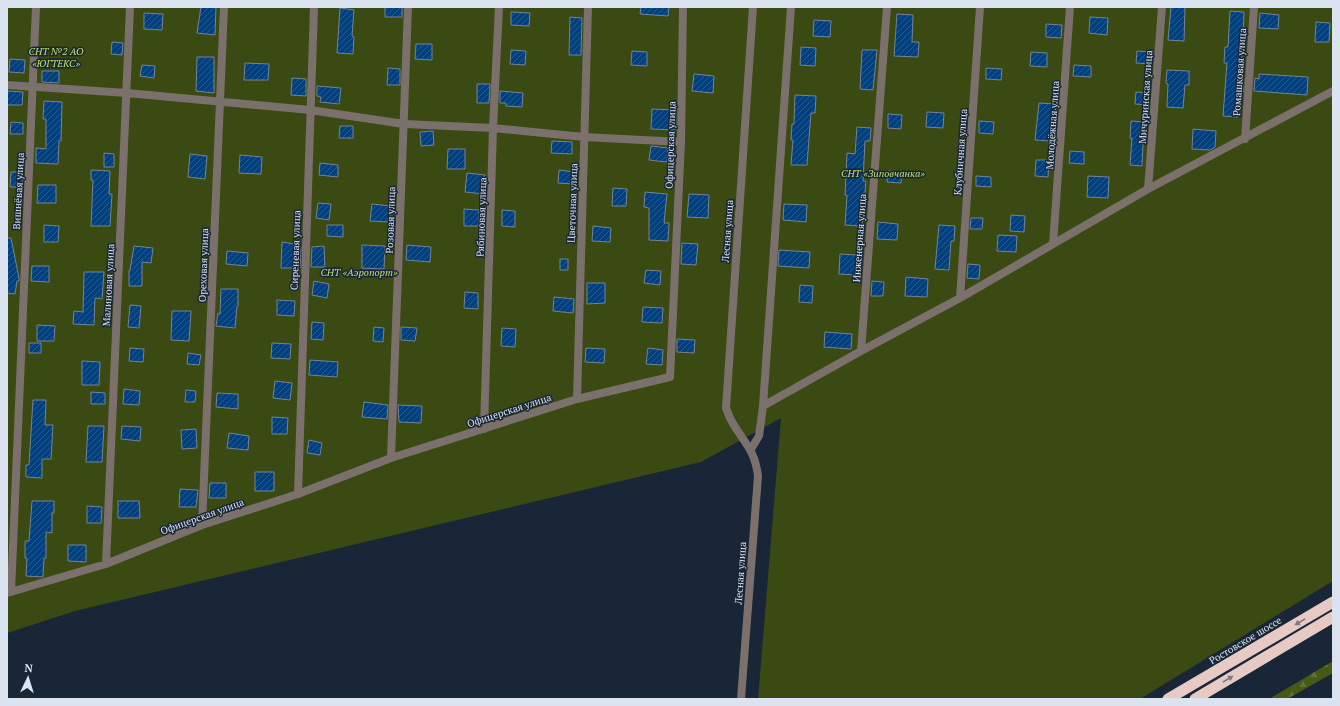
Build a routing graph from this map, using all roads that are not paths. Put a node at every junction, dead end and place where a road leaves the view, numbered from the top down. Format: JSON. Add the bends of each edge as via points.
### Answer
{"nodes":[{"id":1,"x":36,"y":7,"type":"edge"},
{"id":2,"x":130,"y":7,"type":"edge"},
{"id":3,"x":224,"y":7,"type":"edge"},
{"id":4,"x":314,"y":7,"type":"edge"},
{"id":5,"x":408,"y":7,"type":"edge"},
{"id":6,"x":499,"y":7,"type":"edge"},
{"id":7,"x":588,"y":7,"type":"edge"},
{"id":8,"x":683,"y":7,"type":"edge"},
{"id":9,"x":753,"y":7,"type":"edge"},
{"id":10,"x":790,"y":7,"type":"edge"},
{"id":11,"x":887,"y":7,"type":"edge"},
{"id":12,"x":980,"y":7,"type":"edge"},
{"id":13,"x":1070,"y":7,"type":"edge"},
{"id":14,"x":1162,"y":7,"type":"edge"},
{"id":15,"x":1254,"y":7,"type":"edge"},
{"id":16,"x":7,"y":85,"type":"edge"},
{"id":17,"x":33,"y":86,"type":"junction"},
{"id":18,"x":1333,"y":91,"type":"edge"},
{"id":19,"x":127,"y":93,"type":"junction"},
{"id":20,"x":220,"y":103,"type":"junction"},
{"id":21,"x":310,"y":110,"type":"junction"},
{"id":22,"x":404,"y":124,"type":"junction"},
{"id":23,"x":493,"y":128,"type":"junction"},
{"id":24,"x":584,"y":137,"type":"junction"},
{"id":25,"x":1244,"y":138,"type":"junction"},
{"id":26,"x":681,"y":142,"type":"junction"},
{"id":27,"x":1148,"y":189,"type":"junction"},
{"id":28,"x":1053,"y":244,"type":"junction"},
{"id":29,"x":960,"y":298,"type":"junction"},
{"id":30,"x":861,"y":351,"type":"junction"},
{"id":31,"x":577,"y":399,"type":"junction"},
{"id":32,"x":763,"y":406,"type":"junction"},
{"id":33,"x":484,"y":428,"type":"junction"},
{"id":34,"x":751,"y":449,"type":"junction"},
{"id":35,"x":391,"y":458,"type":"junction"},
{"id":36,"x":298,"y":494,"type":"junction"},
{"id":37,"x":202,"y":525,"type":"junction"},
{"id":38,"x":106,"y":564,"type":"junction"},
{"id":39,"x":9,"y":592,"type":"edge"},
{"id":40,"x":1333,"y":602,"type":"edge"},
{"id":41,"x":1333,"y":617,"type":"edge"},
{"id":42,"x":741,"y":699,"type":"edge"},
{"id":43,"x":1168,"y":699,"type":"edge"},
{"id":44,"x":1195,"y":699,"type":"edge"}],
"edges":[{"from":1,"to":17,"type":"street","name":"Вишнёвая улица"},
{"from":2,"to":19,"type":"street","name":"Малиновая улица"},
{"from":3,"to":20,"type":"street","name":"Ореховая улица"},
{"from":4,"to":21,"type":"street","name":"Сиреневая улица"},
{"from":5,"to":22,"type":"street","name":"Розовая улица"},
{"from":6,"to":23,"type":"street","name":"Рябиновая улица"},
{"from":7,"to":24,"type":"street","name":"Цветочная улица"},
{"from":8,"to":26,"type":"street","name":"Офицерская улица"},
{"from":9,"to":34,"type":"street","name":"Лесная улица","via":[[726,408],[733,424]]},
{"from":10,"to":32,"type":"street"},
{"from":11,"to":30,"type":"street","name":"Инженерная улица"},
{"from":12,"to":29,"type":"street","name":"Клубничная улица"},
{"from":13,"to":28,"type":"street","name":"Молодёжная улица"},
{"from":14,"to":27,"type":"street","name":"Мичуринская улица"},
{"from":15,"to":25,"type":"street","name":"Ромашковая улица"},
{"from":16,"to":17,"type":"street"},
{"from":17,"to":19,"type":"street"},
{"from":17,"to":39,"type":"street","name":"Вишнёвая улица"},
{"from":18,"to":25,"type":"street"},
{"from":19,"to":20,"type":"street"},
{"from":19,"to":38,"type":"street","name":"Малиновая улица"},
{"from":20,"to":21,"type":"street"},
{"from":20,"to":37,"type":"street","name":"Ореховая улица"},
{"from":21,"to":22,"type":"street"},
{"from":21,"to":36,"type":"street","name":"Сиреневая улица"},
{"from":22,"to":23,"type":"street"},
{"from":22,"to":35,"type":"street","name":"Розовая улица"},
{"from":23,"to":24,"type":"street"},
{"from":23,"to":33,"type":"street","name":"Рябиновая улица"},
{"from":24,"to":26,"type":"street"},
{"from":24,"to":31,"type":"street","name":"Цветочная улица"},
{"from":25,"to":27,"type":"street"},
{"from":26,"to":31,"type":"street","name":"Офицерская улица","via":[[670,377]]},
{"from":27,"to":28,"type":"street"},
{"from":28,"to":29,"type":"street"},
{"from":29,"to":30,"type":"street"},
{"from":30,"to":32,"type":"street"},
{"from":31,"to":33,"type":"street","name":"Офицерская улица"},
{"from":32,"to":34,"type":"street","via":[[759,436]]},
{"from":33,"to":35,"type":"street","name":"Офицерская улица"},
{"from":34,"to":42,"type":"street","name":"Лесная улица","via":[[758,476]]},
{"from":35,"to":36,"type":"street","name":"Офицерская улица"},
{"from":36,"to":37,"type":"street","name":"Офицерская улица"},
{"from":37,"to":38,"type":"street","name":"Офицерская улица"},
{"from":38,"to":39,"type":"street","name":"Офицерская улица"},
{"from":40,"to":43,"type":"highway","name":"Ростовское шоссе","one_way":true},
{"from":44,"to":41,"type":"highway","one_way":true}]}
